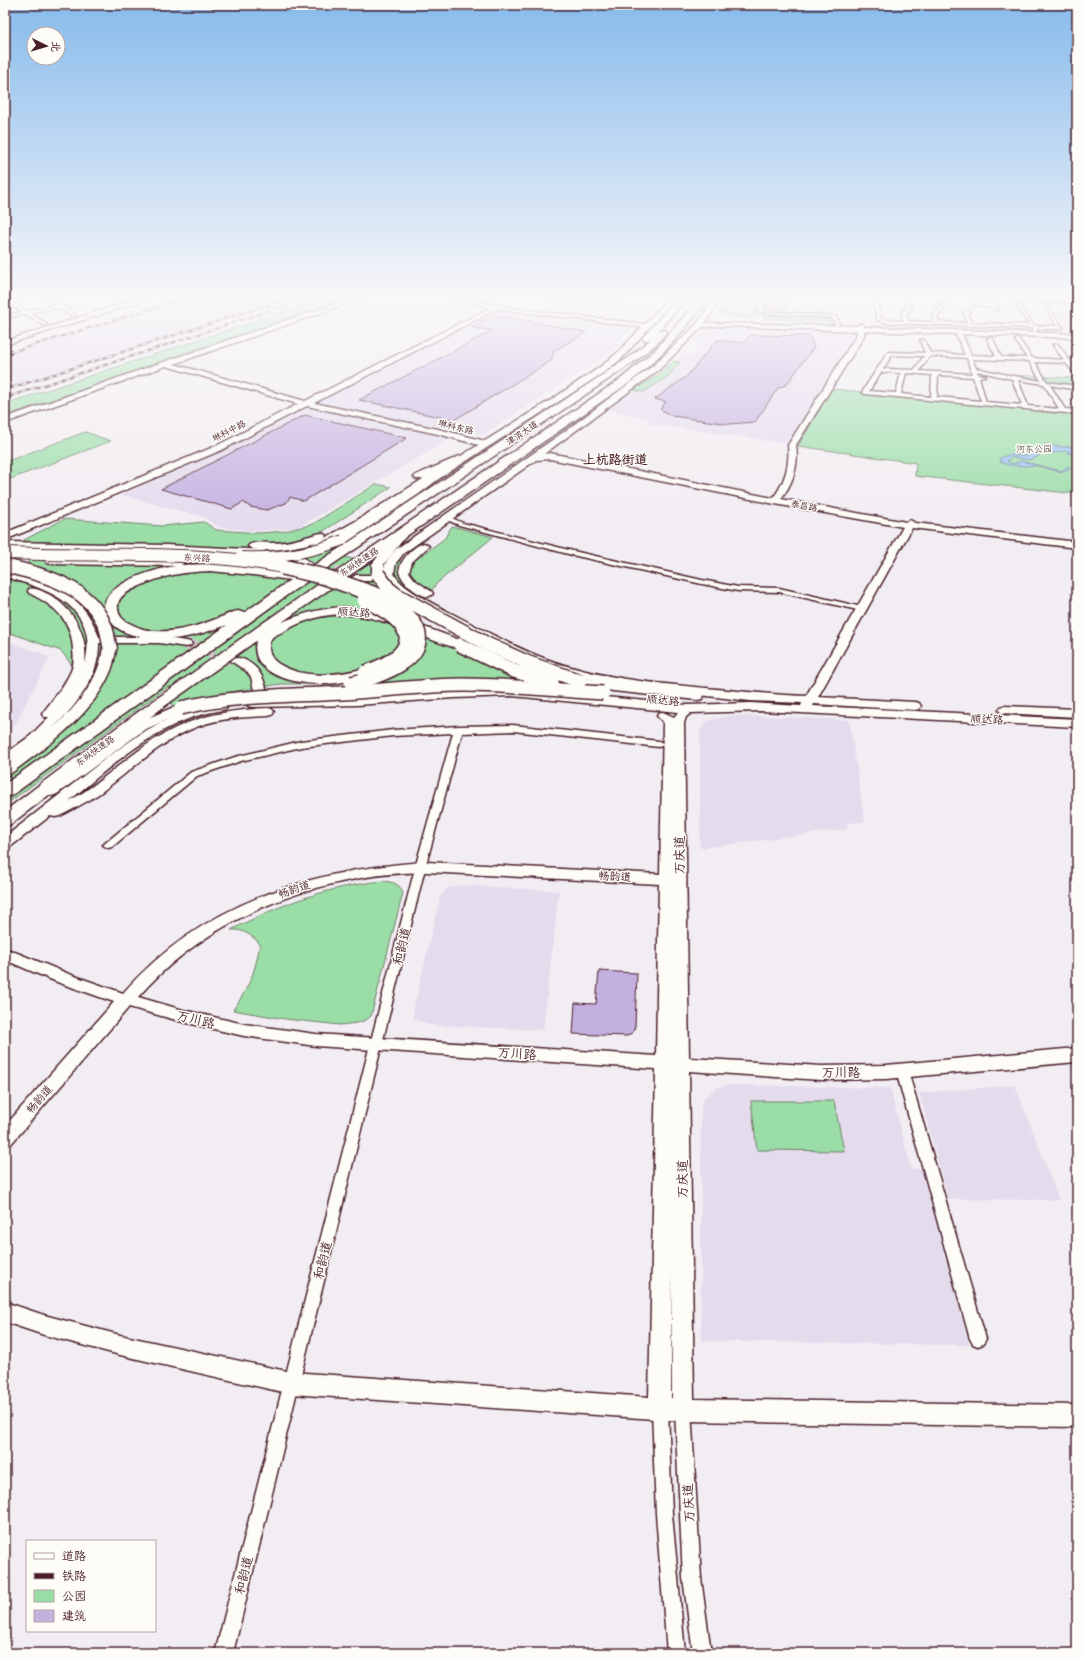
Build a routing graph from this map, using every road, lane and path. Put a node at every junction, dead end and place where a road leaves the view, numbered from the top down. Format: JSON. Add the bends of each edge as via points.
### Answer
{"nodes":[{"id":1,"x":135,"y":375,"type":"edge"},
{"id":2,"x":213,"y":375,"type":"edge"},
{"id":3,"x":358,"y":375,"type":"edge"},
{"id":4,"x":593,"y":375,"type":"edge"},
{"id":5,"x":608,"y":375,"type":"edge"},
{"id":6,"x":631,"y":375,"type":"edge"},
{"id":7,"x":645,"y":375,"type":"edge"},
{"id":8,"x":835,"y":375,"type":"edge"},
{"id":9,"x":876,"y":375,"type":"edge"},
{"id":10,"x":903,"y":375,"type":"edge"},
{"id":11,"x":936,"y":375,"type":"edge"},
{"id":12,"x":975,"y":375,"type":"edge"},
{"id":13,"x":985,"y":375,"type":"edge"},
{"id":14,"x":1041,"y":375,"type":"edge"},
{"id":15,"x":1003,"y":376,"type":"joint"},
{"id":16,"x":1014,"y":378,"type":"junction"},
{"id":17,"x":1047,"y":384,"type":"junction"},
{"id":18,"x":1077,"y":388,"type":"edge"},
{"id":19,"x":588,"y":389,"type":"junction"},
{"id":20,"x":898,"y":395,"type":"junction"},
{"id":21,"x":934,"y":398,"type":"junction"},
{"id":22,"x":306,"y":402,"type":"junction"},
{"id":23,"x":984,"y":403,"type":"junction"},
{"id":24,"x":549,"y":404,"type":"junction"},
{"id":25,"x":1026,"y":407,"type":"junction"},
{"id":26,"x":1063,"y":410,"type":"junction"},
{"id":27,"x":1077,"y":412,"type":"edge"},
{"id":28,"x":5,"y":421,"type":"edge"},
{"id":29,"x":489,"y":442,"type":"junction"},
{"id":30,"x":550,"y":445,"type":"junction"},
{"id":31,"x":468,"y":456,"type":"junction"},
{"id":32,"x":533,"y":457,"type":"junction"},
{"id":33,"x":487,"y":474,"type":"junction"},
{"id":34,"x":436,"y":476,"type":"junction"},
{"id":35,"x":454,"y":479,"type":"junction"},
{"id":36,"x":776,"y":500,"type":"junction"},
{"id":37,"x":447,"y":518,"type":"junction"},
{"id":38,"x":910,"y":524,"type":"junction"},
{"id":39,"x":404,"y":532,"type":"junction"},
{"id":40,"x":5,"y":536,"type":"edge"},
{"id":41,"x":1077,"y":544,"type":"edge"},
{"id":42,"x":5,"y":546,"type":"edge"},
{"id":43,"x":100,"y":547,"type":"junction"},
{"id":44,"x":295,"y":551,"type":"junction"},
{"id":45,"x":5,"y":553,"type":"edge"},
{"id":46,"x":5,"y":558,"type":"edge"},
{"id":47,"x":308,"y":565,"type":"tunnel mouth"},
{"id":48,"x":5,"y":566,"type":"edge"},
{"id":49,"x":5,"y":574,"type":"edge"},
{"id":50,"x":384,"y":576,"type":"junction"},
{"id":51,"x":294,"y":577,"type":"junction"},
{"id":52,"x":356,"y":578,"type":"tunnel mouth"},
{"id":53,"x":5,"y":581,"type":"edge"},
{"id":54,"x":285,"y":590,"type":"junction"},
{"id":55,"x":305,"y":599,"type":"junction"},
{"id":56,"x":382,"y":602,"type":"junction"},
{"id":57,"x":862,"y":610,"type":"junction"},
{"id":58,"x":268,"y":634,"type":"junction"},
{"id":59,"x":95,"y":640,"type":"junction"},
{"id":60,"x":186,"y":644,"type":"tunnel mouth"},
{"id":61,"x":236,"y":661,"type":"tunnel mouth"},
{"id":62,"x":540,"y":661,"type":"junction"},
{"id":63,"x":580,"y":681,"type":"junction"},
{"id":64,"x":658,"y":687,"type":"junction"},
{"id":65,"x":521,"y":693,"type":"junction"},
{"id":66,"x":603,"y":693,"type":"junction"},
{"id":67,"x":694,"y":702,"type":"junction"},
{"id":68,"x":758,"y":702,"type":"junction"},
{"id":69,"x":262,"y":703,"type":"junction"},
{"id":70,"x":806,"y":705,"type":"junction"},
{"id":71,"x":181,"y":708,"type":"junction"},
{"id":72,"x":1077,"y":712,"type":"edge"},
{"id":73,"x":663,"y":716,"type":"junction"},
{"id":74,"x":1077,"y":723,"type":"edge"},
{"id":75,"x":459,"y":729,"type":"junction"},
{"id":76,"x":659,"y":744,"type":"dead end"},
{"id":77,"x":5,"y":759,"type":"edge"},
{"id":78,"x":5,"y":771,"type":"edge"},
{"id":79,"x":5,"y":792,"type":"edge"},
{"id":80,"x":5,"y":820,"type":"edge"},
{"id":81,"x":26,"y":828,"type":"junction"},
{"id":82,"x":5,"y":844,"type":"edge"},
{"id":83,"x":108,"y":845,"type":"dead end"},
{"id":84,"x":420,"y":868,"type":"junction"},
{"id":85,"x":673,"y":879,"type":"junction"},
{"id":86,"x":5,"y":954,"type":"edge"},
{"id":87,"x":126,"y":999,"type":"junction"},
{"id":88,"x":376,"y":1044,"type":"junction"},
{"id":89,"x":1077,"y":1055,"type":"edge"},
{"id":90,"x":673,"y":1063,"type":"junction"},
{"id":91,"x":902,"y":1071,"type":"junction"},
{"id":92,"x":5,"y":1139,"type":"edge"},
{"id":93,"x":5,"y":1312,"type":"edge"},
{"id":94,"x":978,"y":1339,"type":"dead end"},
{"id":95,"x":291,"y":1383,"type":"junction"},
{"id":96,"x":660,"y":1409,"type":"junction"},
{"id":97,"x":683,"y":1410,"type":"junction"},
{"id":98,"x":1077,"y":1416,"type":"edge"},
{"id":99,"x":224,"y":1653,"type":"edge"},
{"id":100,"x":676,"y":1653,"type":"edge"},
{"id":101,"x":702,"y":1653,"type":"edge"}],
"edges":[{"from":1,"to":28,"type":"street"},
{"from":2,"to":22,"type":"street","name":"琳科东路"},
{"from":3,"to":22,"type":"street","name":"琳科中路"},
{"from":4,"to":24,"type":"street"},
{"from":5,"to":19,"type":"highway","name":"津滨大道"},
{"from":6,"to":33,"type":"highway","name":"东纵快速路"},
{"from":7,"to":30,"type":"street"},
{"from":8,"to":36,"type":"street","via":[[792,445],[793,469]]},
{"from":9,"to":20,"type":"street","via":[[865,392]]},
{"from":10,"to":20,"type":"street"},
{"from":11,"to":21,"type":"street"},
{"from":12,"to":23,"type":"street"},
{"from":13,"to":15,"type":"street"},
{"from":14,"to":17,"type":"street"},
{"from":15,"to":16,"type":"street"},
{"from":16,"to":17,"type":"street"},
{"from":16,"to":25,"type":"street"},
{"from":17,"to":18,"type":"street"},
{"from":17,"to":26,"type":"street"},
{"from":19,"to":24,"type":"highway"},
{"from":19,"to":35,"type":"highway","name":"津滨大道"},
{"from":20,"to":21,"type":"street"},
{"from":21,"to":23,"type":"street"},
{"from":22,"to":29,"type":"street","name":"琳科东路"},
{"from":22,"to":40,"type":"street","name":"琳科中路","via":[[209,452]]},
{"from":23,"to":25,"type":"street"},
{"from":24,"to":29,"type":"main road"},
{"from":25,"to":26,"type":"street"},
{"from":26,"to":27,"type":"street"},
{"from":29,"to":31,"type":"main road"},
{"from":30,"to":32,"type":"street"},
{"from":30,"to":36,"type":"street","name":"泰昌路","via":[[548,451],[554,454]]},
{"from":31,"to":34,"type":"main road"},
{"from":31,"to":35,"type":"highway"},
{"from":31,"to":43,"type":"street","via":[[402,485],[321,536],[306,542],[277,547],[142,541]]},
{"from":32,"to":33,"type":"highway"},
{"from":32,"to":36,"type":"street","name":"泰昌路","via":[[550,456]]},
{"from":32,"to":37,"type":"street"},
{"from":33,"to":39,"type":"highway","name":"东纵快速路"},
{"from":34,"to":42,"type":"main road","bridge":true,"via":[[343,540],[306,554],[268,558]]},
{"from":34,"to":44,"type":"street","via":[[409,489],[338,535]]},
{"from":35,"to":54,"type":"highway","name":"东纵快速路"},
{"from":36,"to":38,"type":"street","name":"泰昌路"},
{"from":37,"to":50,"type":"street","via":[[400,551]]},
{"from":37,"to":57,"type":"street","via":[[461,524],[572,553],[702,582],[738,589],[779,590]]},
{"from":37,"to":64,"type":"street","via":[[438,535],[410,556],[403,566],[404,575],[414,585],[446,605],[532,649],[565,661],[628,673],[641,682]]},
{"from":38,"to":41,"type":"street","name":"泰昌路"},
{"from":38,"to":57,"type":"street"},
{"from":39,"to":50,"type":"main road","via":[[378,564]]},
{"from":39,"to":55,"type":"highway","name":"东纵快速路"},
{"from":42,"to":43,"type":"street"},
{"from":43,"to":44,"type":"street","via":[[262,553]]},
{"from":44,"to":47,"type":"street","via":[[300,560]]},
{"from":45,"to":56,"type":"highway","name":"东兴路","bridge":true,"via":[[182,557],[260,564],[329,578]]},
{"from":46,"to":51,"type":"highway","name":"东兴路","via":[[211,564]]},
{"from":48,"to":78,"type":"main road","bridge":true,"via":[[44,576],[86,599],[99,613],[110,647],[105,669],[90,696],[71,718]]},
{"from":49,"to":59,"type":"street","via":[[36,583],[64,596],[77,606],[87,620]]},
{"from":50,"to":52,"type":"street","via":[[372,579]]},
{"from":50,"to":62,"type":"street","via":[[454,619]]},
{"from":50,"to":63,"type":"main road","bridge":true,"via":[[383,582],[397,595],[488,645]]},
{"from":51,"to":54,"type":"highway","via":[[214,568],[166,572],[142,579],[124,588],[112,600],[111,611],[117,621],[131,630],[149,634],[194,632],[228,620]]},
{"from":51,"to":56,"type":"highway","name":"东兴路","bridge":true},
{"from":53,"to":77,"type":"street","via":[[42,595],[62,608],[73,622],[79,642],[79,664],[68,687],[49,714]]},
{"from":54,"to":79,"type":"highway","name":"东纵快速路"},
{"from":55,"to":58,"type":"highway"},
{"from":55,"to":80,"type":"highway","name":"东纵快速路","via":[[72,767]]},
{"from":56,"to":58,"type":"highway","bridge":true,"via":[[405,628],[408,635],[406,642],[389,663],[352,677],[299,677],[274,668],[262,652]]},
{"from":56,"to":63,"type":"main road","name":"顺达路","bridge":true,"via":[[515,664],[555,677]]},
{"from":56,"to":71,"type":"main road","bridge":true,"via":[[407,615],[419,633],[417,647],[411,657],[386,673],[359,683],[265,689],[230,694]]},
{"from":57,"to":70,"type":"street"},
{"from":58,"to":66,"type":"main road","name":"顺达路","bridge":true,"via":[[306,616],[351,610],[369,612],[460,645],[514,671],[553,683]]},
{"from":59,"to":60,"type":"street","via":[[159,640]]},
{"from":59,"to":77,"type":"street","via":[[95,651],[89,671],[71,701],[50,725]]},
{"from":61,"to":69,"type":"street","via":[[254,671],[260,683]]},
{"from":62,"to":64,"type":"street","via":[[603,678]]},
{"from":62,"to":65,"type":"street"},
{"from":63,"to":67,"type":"main road","name":"顺达路"},
{"from":64,"to":68,"type":"street"},
{"from":65,"to":67,"type":"street"},
{"from":65,"to":69,"type":"street"},
{"from":66,"to":67,"type":"main road","name":"顺达路"},
{"from":66,"to":71,"type":"main road","bridge":true,"via":[[462,685],[245,697]]},
{"from":67,"to":68,"type":"street"},
{"from":67,"to":73,"type":"street"},
{"from":67,"to":85,"type":"street","name":"万庆道","via":[[680,716],[678,723]]},
{"from":68,"to":70,"type":"street","name":"顺达路"},
{"from":69,"to":81,"type":"street","via":[[212,707],[159,728],[101,769]]},
{"from":70,"to":72,"type":"street","name":"顺达路"},
{"from":70,"to":74,"type":"street","name":"顺达路"},
{"from":71,"to":80,"type":"main road","via":[[139,728],[56,789]]},
{"from":73,"to":81,"type":"street","via":[[540,703],[486,701],[343,711],[236,713],[192,724],[165,738],[82,799]]},
{"from":73,"to":85,"type":"street","name":"万庆道","via":[[668,718],[669,722]]},
{"from":75,"to":76,"type":"street","via":[[513,728]]},
{"from":75,"to":83,"type":"street","via":[[393,733],[301,744],[238,759],[194,774]]},
{"from":75,"to":84,"type":"street","name":"和韵道"},
{"from":81,"to":82,"type":"street"},
{"from":84,"to":85,"type":"street","name":"畅韵道"},
{"from":84,"to":87,"type":"street","name":"畅韵道","via":[[360,873],[285,891],[210,927],[169,956]]},
{"from":84,"to":88,"type":"street","name":"和韵道"},
{"from":85,"to":90,"type":"street","name":"万庆道"},
{"from":86,"to":87,"type":"street","name":"万川路","via":[[40,970]]},
{"from":87,"to":88,"type":"street","name":"万川路","via":[[245,1031]]},
{"from":87,"to":92,"type":"street","name":"畅韵道"},
{"from":88,"to":90,"type":"street","name":"万川路"},
{"from":88,"to":95,"type":"street","name":"和韵道"},
{"from":89,"to":91,"type":"street","name":"万川路"},
{"from":90,"to":91,"type":"street","name":"万川路","via":[[821,1073]]},
{"from":90,"to":96,"type":"street","name":"万庆道"},
{"from":90,"to":97,"type":"street","name":"万庆道"},
{"from":91,"to":94,"type":"street"},
{"from":93,"to":95,"type":"street","via":[[120,1345]]},
{"from":95,"to":96,"type":"street"},
{"from":95,"to":99,"type":"street","name":"和韵道"},
{"from":96,"to":97,"type":"street"},
{"from":96,"to":100,"type":"street","name":"万庆道","via":[[664,1514]]},
{"from":97,"to":98,"type":"street"},
{"from":97,"to":101,"type":"street","name":"万庆道","via":[[692,1578]]}]}
